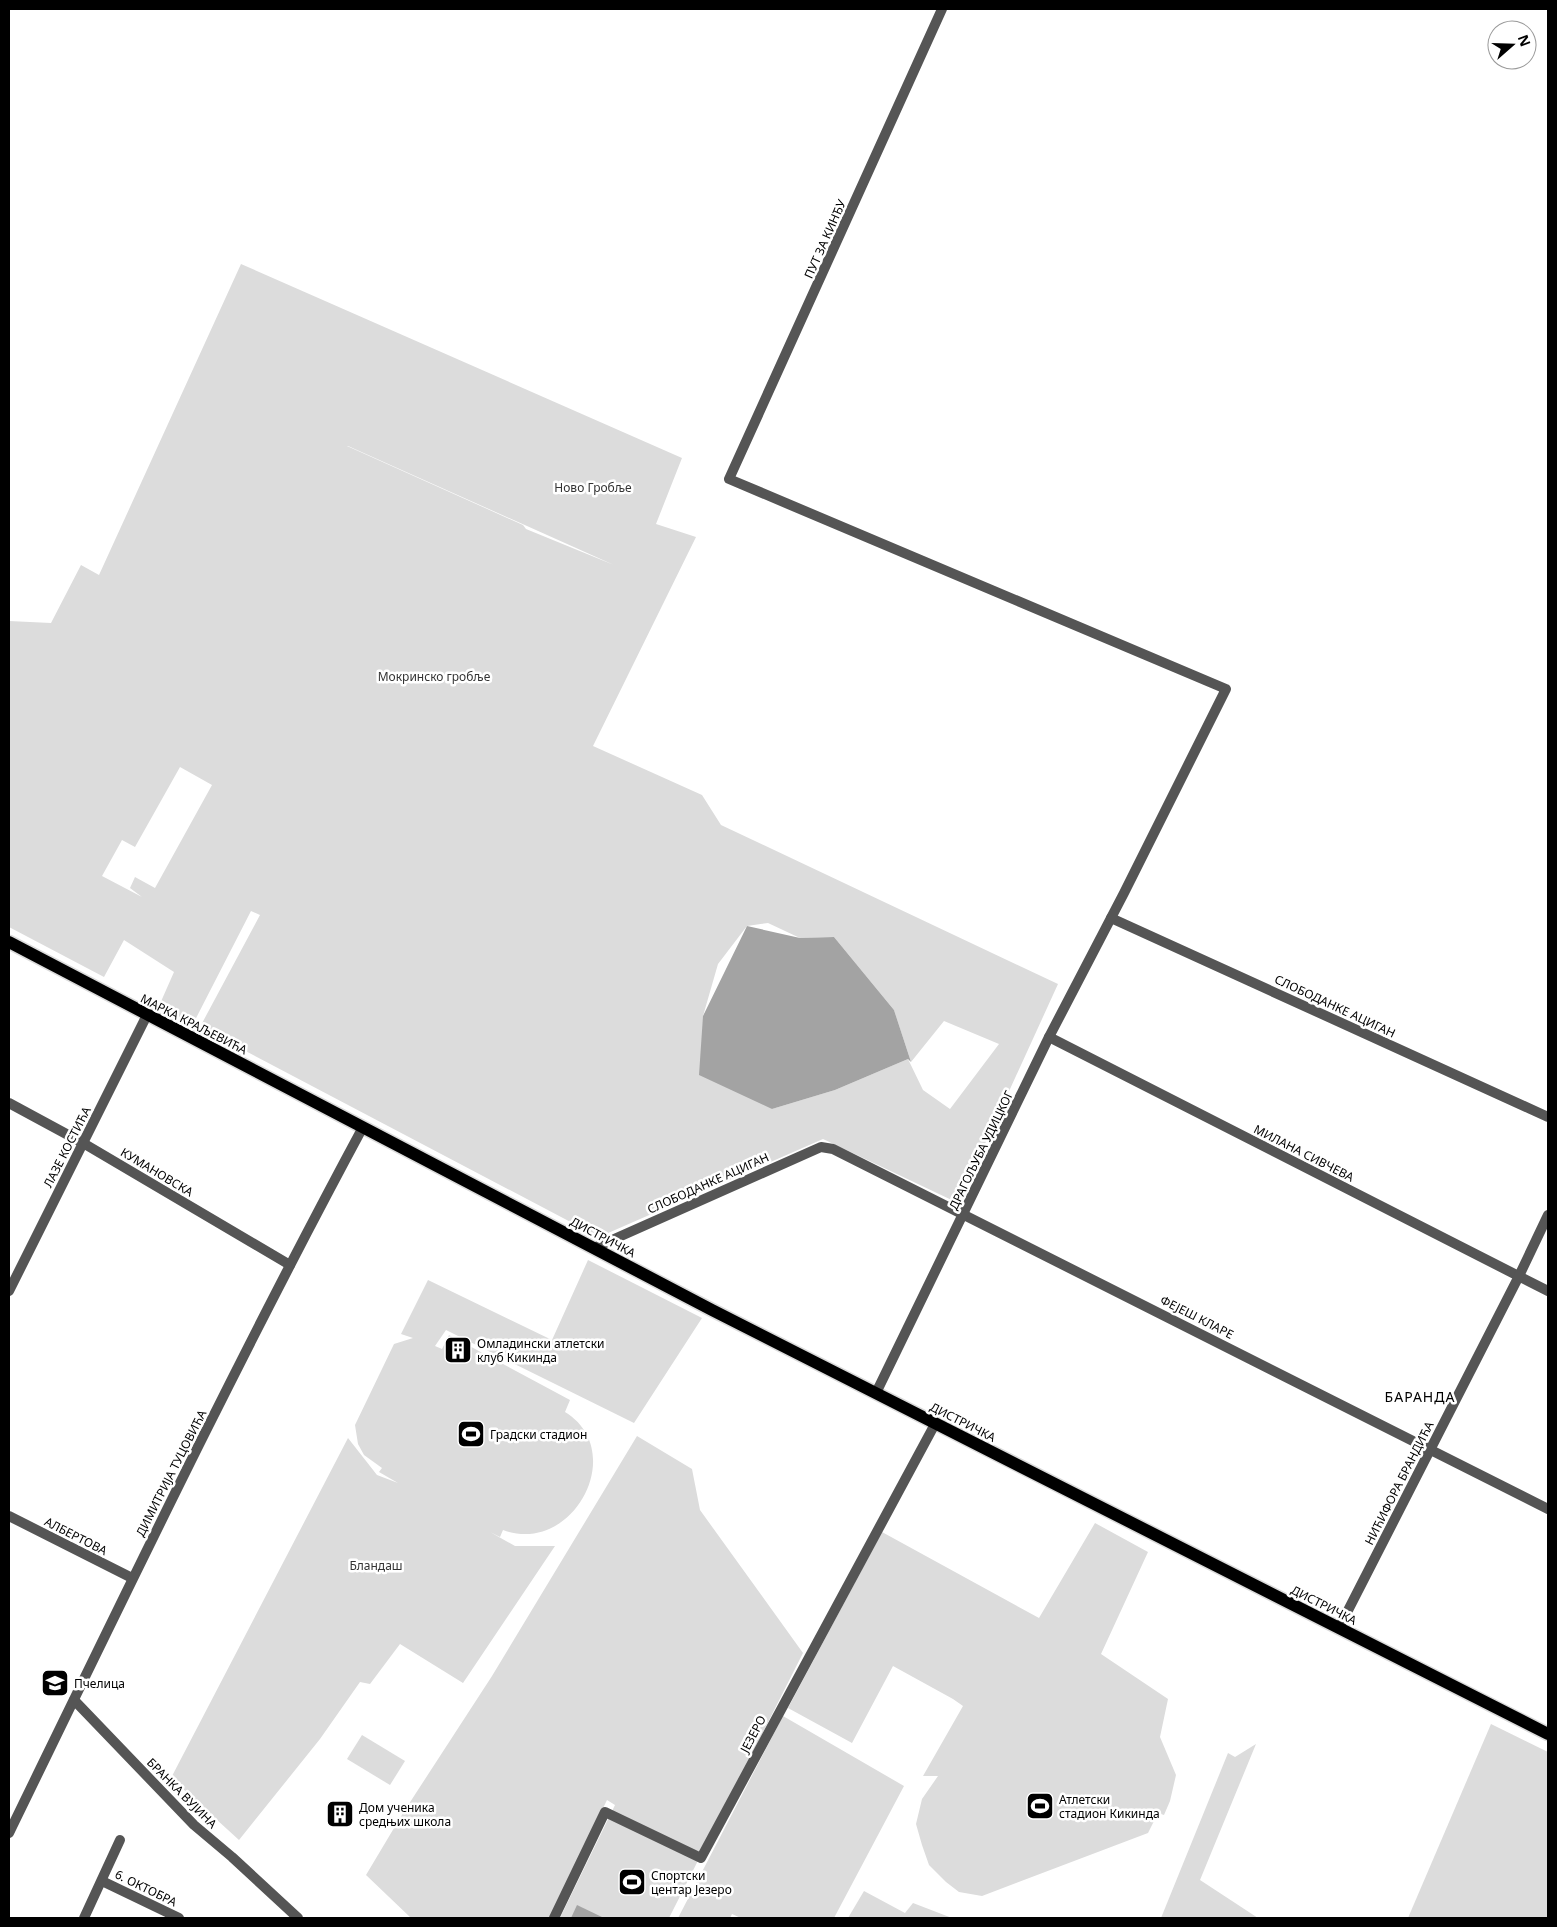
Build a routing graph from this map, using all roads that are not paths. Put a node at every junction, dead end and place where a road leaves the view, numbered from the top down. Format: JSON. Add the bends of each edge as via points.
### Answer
{"nodes":[{"id":1,"x":942,"y":9,"type":"edge"},
{"id":2,"x":730,"y":479,"type":"joint"},
{"id":3,"x":1111,"y":918,"type":"junction"},
{"id":4,"x":9,"y":942,"type":"edge"},
{"id":5,"x":147,"y":1015,"type":"junction"},
{"id":6,"x":1049,"y":1037,"type":"junction"},
{"id":7,"x":9,"y":1103,"type":"edge"},
{"id":8,"x":1548,"y":1117,"type":"edge"},
{"id":9,"x":365,"y":1128,"type":"junction"},
{"id":10,"x":83,"y":1143,"type":"junction"},
{"id":11,"x":833,"y":1149,"type":"joint"},
{"id":12,"x":964,"y":1214,"type":"junction"},
{"id":13,"x":1548,"y":1215,"type":"edge"},
{"id":14,"x":594,"y":1248,"type":"junction"},
{"id":15,"x":290,"y":1265,"type":"junction"},
{"id":16,"x":1519,"y":1276,"type":"junction"},
{"id":17,"x":9,"y":1291,"type":"edge"},
{"id":18,"x":1548,"y":1291,"type":"edge"},
{"id":19,"x":876,"y":1393,"type":"junction"},
{"id":20,"x":935,"y":1424,"type":"junction"},
{"id":21,"x":1430,"y":1450,"type":"junction"},
{"id":22,"x":1548,"y":1509,"type":"edge"},
{"id":23,"x":9,"y":1516,"type":"edge"},
{"id":24,"x":132,"y":1578,"type":"junction"},
{"id":25,"x":1339,"y":1628,"type":"junction"},
{"id":26,"x":74,"y":1700,"type":"junction"},
{"id":27,"x":1548,"y":1734,"type":"edge"},
{"id":28,"x":9,"y":1833,"type":"edge"},
{"id":29,"x":120,"y":1840,"type":"dead end"},
{"id":30,"x":102,"y":1881,"type":"junction"},
{"id":31,"x":84,"y":1918,"type":"edge"},
{"id":32,"x":179,"y":1918,"type":"edge"},
{"id":33,"x":298,"y":1918,"type":"edge"},
{"id":34,"x":554,"y":1918,"type":"edge"}],
"edges":[{"from":1,"to":2,"type":"street","name":"ПУТ ЗА КИНЂУ"},
{"from":2,"to":3,"type":"street","name":"ДРАГОЉУБА УДИЦКОГ","via":[[1226,689]]},
{"from":3,"to":6,"type":"street","name":"ДРАГОЉУБА УДИЦКОГ"},
{"from":3,"to":8,"type":"street","name":"СЛОБОДАНКЕ АЦИГАН"},
{"from":4,"to":5,"type":"main road","name":"МАРКА КРАЉЕВИЋА"},
{"from":5,"to":9,"type":"main road","name":"МАРКА КРАЉЕВИЋА"},
{"from":5,"to":10,"type":"street","name":"ЛАЗЕ КОСТИЋА"},
{"from":6,"to":12,"type":"street","name":"ДРАГОЉУБА УДИЦКОГ"},
{"from":6,"to":16,"type":"street","name":"МИЛАНА СИВЧЕВА"},
{"from":7,"to":10,"type":"street","name":"КУМАНОВСКА"},
{"from":9,"to":14,"type":"main road","name":"ДИСТРИЧКА"},
{"from":9,"to":15,"type":"street","name":"ДИМИТРИЈА ТУЦОВИЋА"},
{"from":10,"to":15,"type":"street","name":"КУМАНОВСКА"},
{"from":10,"to":17,"type":"street","name":"ЛАЗЕ КОСТИЋА"},
{"from":11,"to":12,"type":"street","name":"ФЕЈЕШ КЛАРЕ"},
{"from":11,"to":14,"type":"street","name":"СЛОБОДАНКЕ АЦИГАН","via":[[821,1146]]},
{"from":12,"to":19,"type":"street","name":"ДРАГОЉУБА УДИЦКОГ"},
{"from":12,"to":21,"type":"street","name":"ФЕЈЕШ КЛАРЕ"},
{"from":13,"to":16,"type":"street","name":"НИЋИФОРА БРАНДИЋА"},
{"from":14,"to":19,"type":"main road","name":"ДИСТРИЧКА"},
{"from":15,"to":24,"type":"street","name":"ДИМИТРИЈА ТУЦОВИЋА"},
{"from":16,"to":18,"type":"street","name":"МИЛАНА СИВЧЕВА"},
{"from":16,"to":21,"type":"street","name":"НИЋИФОРА БРАНДИЋА"},
{"from":19,"to":20,"type":"main road","name":"ДИСТРИЧКА"},
{"from":20,"to":25,"type":"main road","name":"ДИСТРИЧКА"},
{"from":20,"to":34,"type":"street","name":"ЈЕЗЕРО","via":[[701,1858],[605,1812]]},
{"from":21,"to":22,"type":"street","name":"ФЕЈЕШ КЛАРЕ"},
{"from":21,"to":25,"type":"street","name":"НИЋИФОРА БРАНДИЋА"},
{"from":23,"to":24,"type":"street","name":"АЛБЕРТОВА"},
{"from":24,"to":26,"type":"street","name":"ДИМИТРИЈА ТУЦОВИЋА"},
{"from":25,"to":27,"type":"main road","name":"ДИСТРИЧКА"},
{"from":26,"to":28,"type":"street","name":"ДИМИТРИЈА ТУЦОВИЋА"},
{"from":26,"to":33,"type":"street","name":"БРАНКА ВУЈИНА","via":[[194,1825]]},
{"from":29,"to":30,"type":"street"},
{"from":30,"to":31,"type":"street"},
{"from":30,"to":32,"type":"street","name":"6. ОКТОБРА"}]}
